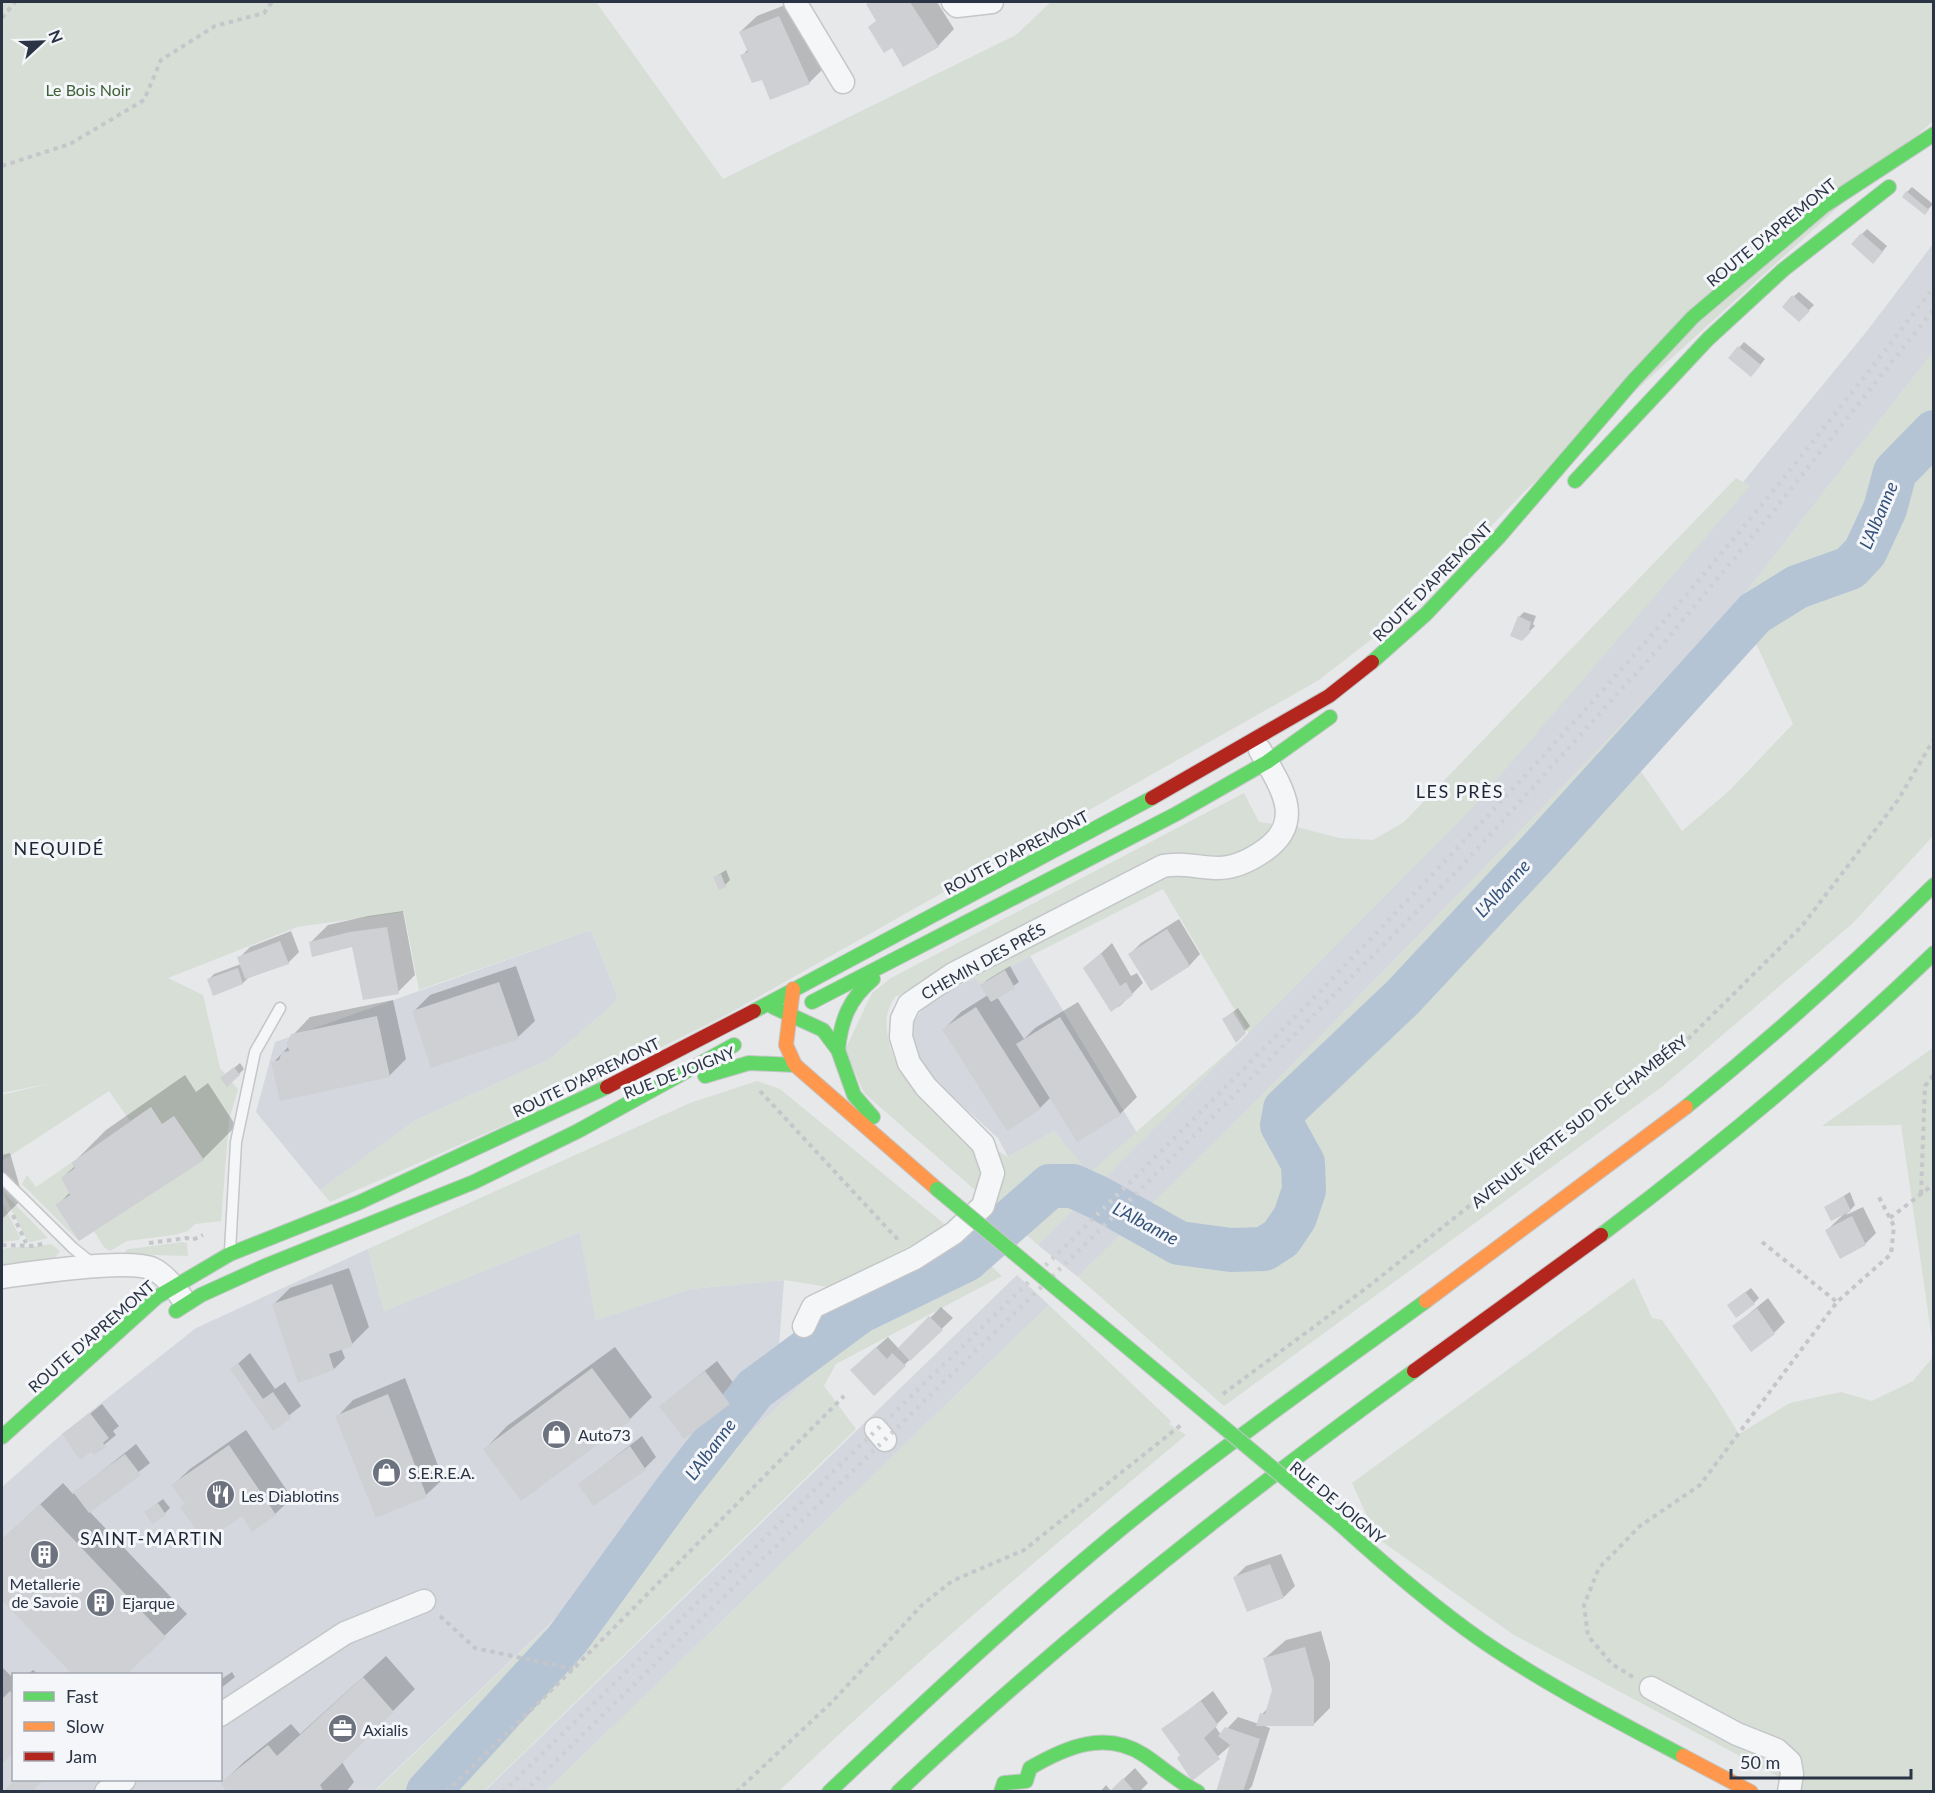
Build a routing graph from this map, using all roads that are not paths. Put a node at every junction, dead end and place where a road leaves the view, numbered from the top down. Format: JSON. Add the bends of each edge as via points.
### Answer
{"nodes":[{"id":1,"x":795,"y":2,"type":"edge"},
{"id":2,"x":953,"y":2,"type":"edge"},
{"id":3,"x":992,"y":2,"type":"edge"},
{"id":4,"x":843,"y":82,"type":"dead end"},
{"id":5,"x":1934,"y":134,"type":"edge"},
{"id":6,"x":1901,"y":178,"type":"dead end"},
{"id":7,"x":1675,"y":355,"type":"junction"},
{"id":8,"x":1562,"y":495,"type":"dead end"},
{"id":9,"x":1346,"y":705,"type":"dead end"},
{"id":10,"x":1255,"y":740,"type":"junction"},
{"id":11,"x":1267,"y":762,"type":"junction"},
{"id":12,"x":1934,"y":885,"type":"edge"},
{"id":13,"x":1934,"y":953,"type":"edge"},
{"id":14,"x":900,"y":958,"type":"junction"},
{"id":15,"x":793,"y":989,"type":"junction"},
{"id":16,"x":767,"y":1004,"type":"junction"},
{"id":17,"x":280,"y":1008,"type":"dead end"},
{"id":18,"x":790,"y":1014,"type":"junction"},
{"id":19,"x":770,"y":1025,"type":"dead end"},
{"id":20,"x":750,"y":1036,"type":"dead end"},
{"id":21,"x":838,"y":1050,"type":"junction"},
{"id":22,"x":795,"y":1065,"type":"junction"},
{"id":23,"x":578,"y":1131,"type":"junction"},
{"id":24,"x":2,"y":1178,"type":"edge"},
{"id":25,"x":937,"y":1189,"type":"junction"},
{"id":26,"x":230,"y":1254,"type":"junction"},
{"id":27,"x":97,"y":1267,"type":"junction"},
{"id":28,"x":2,"y":1277,"type":"edge"},
{"id":29,"x":176,"y":1302,"type":"junction"},
{"id":30,"x":804,"y":1326,"type":"dead end"},
{"id":31,"x":54,"y":1410,"type":"dead end"},
{"id":32,"x":4,"y":1443,"type":"edge"},
{"id":33,"x":424,"y":1601,"type":"road end"},
{"id":34,"x":1652,"y":1688,"type":"road end"},
{"id":35,"x":222,"y":1714,"type":"edge"},
{"id":36,"x":121,"y":1781,"type":"edge"},
{"id":37,"x":106,"y":1791,"type":"edge"},
{"id":38,"x":829,"y":1791,"type":"edge"},
{"id":39,"x":898,"y":1791,"type":"edge"},
{"id":40,"x":1001,"y":1791,"type":"edge"},
{"id":41,"x":1198,"y":1791,"type":"edge"},
{"id":42,"x":1751,"y":1791,"type":"edge"},
{"id":43,"x":1789,"y":1791,"type":"edge"}],
"edges":[{"from":1,"to":4,"type":"street"},
{"from":2,"to":3,"type":"street","via":[[957,6]]},
{"from":5,"to":7,"type":"main road","name":"ROUTE D'APREMONT","via":[[1824,206],[1693,317]]},
{"from":6,"to":7,"type":"main road","name":"ROUTE D'APREMONT","via":[[1783,270],[1708,339]]},
{"from":7,"to":8,"type":"main road","name":"ROUTE D'APREMONT"},
{"from":7,"to":10,"type":"main road","name":"ROUTE D'APREMONT","via":[[1383,654],[1329,696]]},
{"from":9,"to":11,"type":"main road"},
{"from":10,"to":11,"type":"street","name":"CHEMIN DES PRÉS"},
{"from":10,"to":15,"type":"main road","name":"ROUTE D'APREMONT"},
{"from":11,"to":14,"type":"main road"},
{"from":11,"to":30,"type":"street","name":"CHEMIN DES PRÉS","via":[[1288,811],[1285,829],[1274,844],[1236,866],[1163,866],[953,974],[909,1005],[902,1019],[901,1036],[909,1064],[926,1088],[983,1144],[993,1173],[983,1206],[954,1233],[915,1258],[813,1307]]},
{"from":12,"to":38,"type":"main road","via":[[1822,996],[1715,1087],[1154,1502],[1010,1622]]},
{"from":13,"to":39,"type":"main road","via":[[1842,1042],[1735,1132],[1259,1485],[1103,1606]]},
{"from":14,"to":18,"type":"main road"},
{"from":14,"to":21,"type":"main road","name":"RUE DE JOIGNY","via":[[856,993],[841,1020]]},
{"from":15,"to":16,"type":"main road","name":"ROUTE D'APREMONT"},
{"from":15,"to":18,"type":"main road"},
{"from":16,"to":18,"type":"main road","name":"RUE DE JOIGNY"},
{"from":16,"to":26,"type":"main road","name":"ROUTE D'APREMONT","via":[[568,1107],[358,1203]]},
{"from":17,"to":26,"type":"lane","via":[[255,1052],[236,1142]]},
{"from":18,"to":19,"type":"main road"},
{"from":18,"to":21,"type":"main road","name":"RUE DE JOIGNY","via":[[823,1030]]},
{"from":18,"to":22,"type":"main road","via":[[786,1046]]},
{"from":20,"to":23,"type":"main road","name":"ROUTE D'APREMONT"},
{"from":21,"to":25,"type":"main road","name":"RUE DE JOIGNY","via":[[854,1095]]},
{"from":22,"to":23,"type":"main road","name":"RUE DE JOIGNY","via":[[765,1061],[735,1064]]},
{"from":22,"to":25,"type":"main road","name":"RUE DE JOIGNY"},
{"from":23,"to":29,"type":"main road","name":"ROUTE D'APREMONT","via":[[474,1182]]},
{"from":24,"to":27,"type":"lane"},
{"from":25,"to":42,"type":"main road","name":"RUE DE JOIGNY","bridge":true,"via":[[1412,1588],[1503,1654]]},
{"from":26,"to":29,"type":"main road","name":"ROUTE D'APREMONT"},
{"from":27,"to":28,"type":"street"},
{"from":27,"to":29,"type":"street","via":[[153,1268]]},
{"from":29,"to":32,"type":"main road","name":"ROUTE D'APREMONT","via":[[120,1329]]},
{"from":31,"to":32,"type":"main road","name":"ROUTE D'APREMONT"},
{"from":33,"to":35,"type":"street","via":[[345,1633]]},
{"from":34,"to":43,"type":"street","via":[[1737,1734],[1777,1750],[1791,1762]]},
{"from":36,"to":37,"type":"street"},
{"from":40,"to":41,"type":"main road","via":[[1004,1783],[1026,1781],[1030,1768],[1062,1749],[1097,1741],[1134,1749],[1179,1783]]}]}
